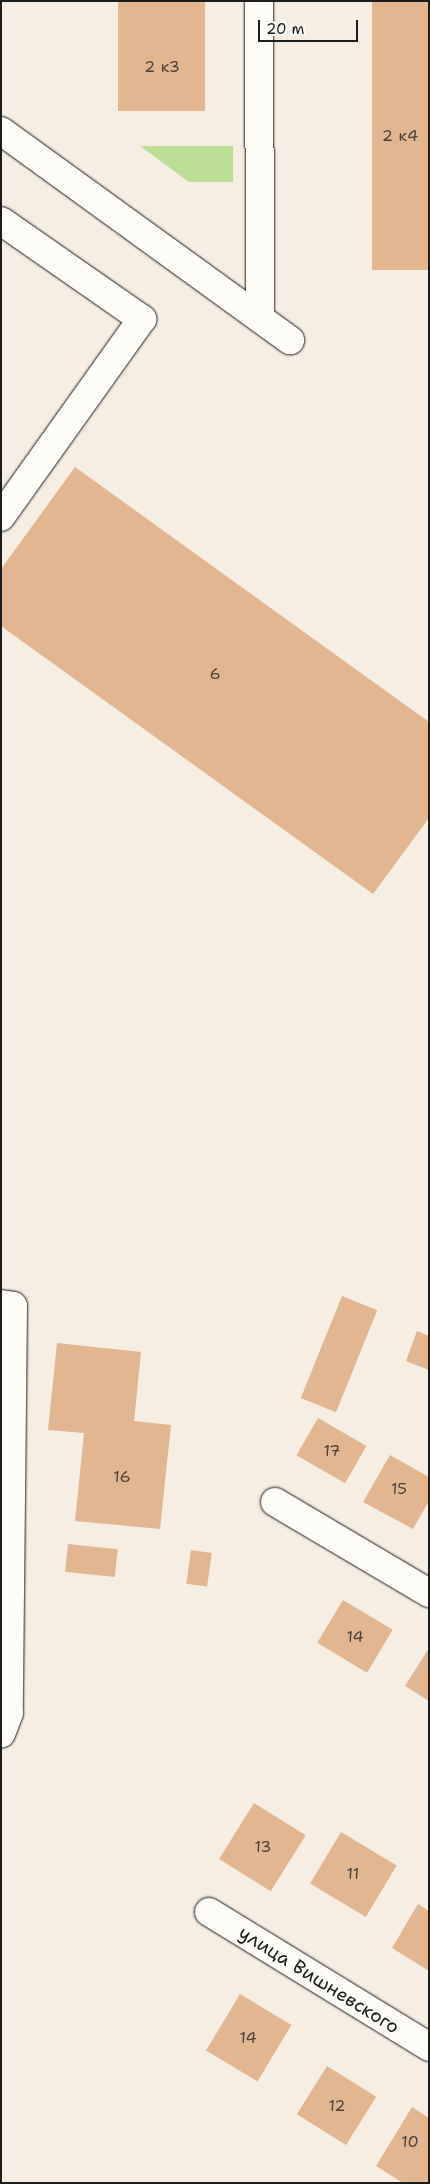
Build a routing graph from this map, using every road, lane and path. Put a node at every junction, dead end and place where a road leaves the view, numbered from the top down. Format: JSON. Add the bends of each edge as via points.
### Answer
{"nodes":[{"id":1,"x":259,"y":1,"type":"edge"},
{"id":2,"x":1,"y":131,"type":"edge"},
{"id":3,"x":1,"y":221,"type":"edge"},
{"id":4,"x":260,"y":318,"type":"junction"},
{"id":5,"x":290,"y":340,"type":"dead end"},
{"id":6,"x":1,"y":518,"type":"edge"},
{"id":7,"x":1,"y":1304,"type":"edge"},
{"id":8,"x":274,"y":1502,"type":"dead end"},
{"id":9,"x":429,"y":1593,"type":"edge"},
{"id":10,"x":1,"y":1734,"type":"edge"},
{"id":11,"x":209,"y":1912,"type":"dead end"},
{"id":12,"x":429,"y":2047,"type":"edge"}],
"edges":[{"from":1,"to":4,"type":"street"},
{"from":2,"to":4,"type":"street"},
{"from":3,"to":6,"type":"street","via":[[142,319]]},
{"from":4,"to":5,"type":"street"},
{"from":7,"to":10,"type":"street","via":[[13,1306],[9,1713]]},
{"from":8,"to":9,"type":"street"},
{"from":11,"to":12,"type":"street","name":"улица Вишневского"}]}
